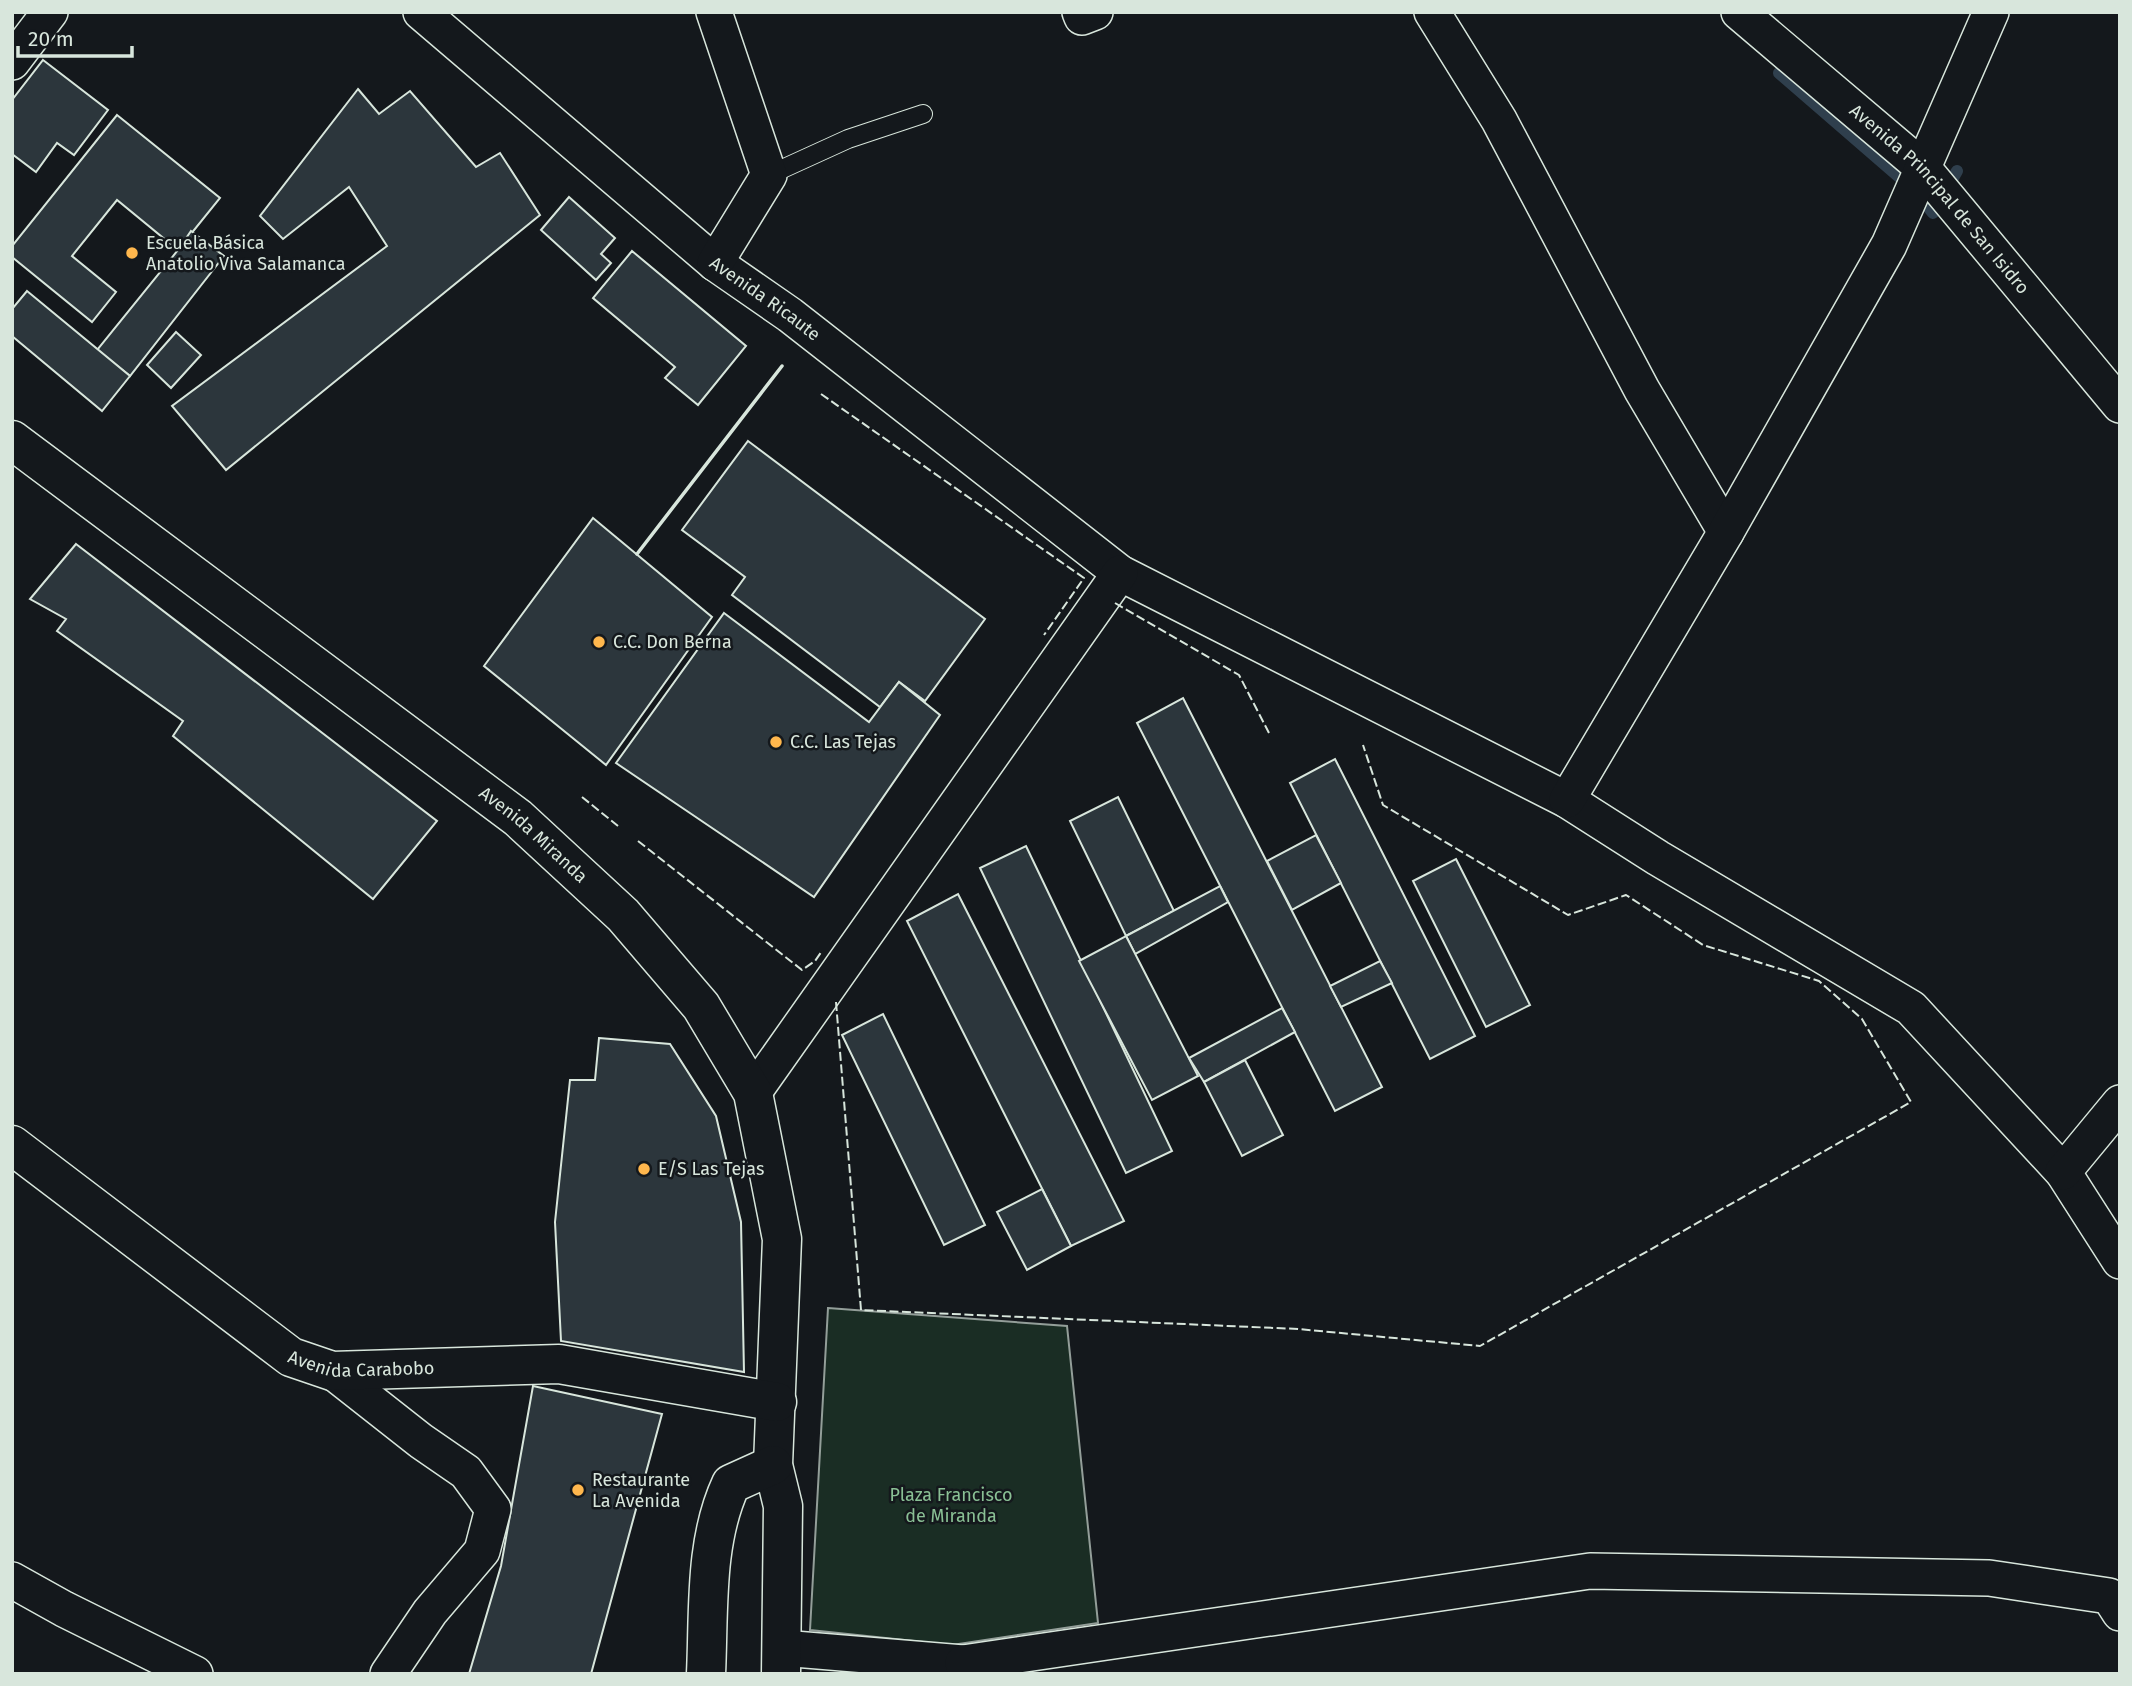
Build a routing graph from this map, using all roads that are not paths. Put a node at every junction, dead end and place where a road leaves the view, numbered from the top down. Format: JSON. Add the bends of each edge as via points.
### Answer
{"nodes":[{"id":1,"x":50,"y":12,"type":"edge"},
{"id":2,"x":421,"y":12,"type":"edge"},
{"id":3,"x":714,"y":12,"type":"edge"},
{"id":4,"x":1080,"y":12,"type":"edge"},
{"id":5,"x":1095,"y":12,"type":"edge"},
{"id":6,"x":1432,"y":12,"type":"edge"},
{"id":7,"x":1739,"y":12,"type":"edge"},
{"id":8,"x":1991,"y":12,"type":"edge"},
{"id":9,"x":12,"y":62,"type":"edge"},
{"id":10,"x":923,"y":114,"type":"dead end"},
{"id":11,"x":1922,"y":167,"type":"junction"},
{"id":12,"x":769,"y":175,"type":"junction"},
{"id":13,"x":715,"y":263,"type":"junction"},
{"id":14,"x":2120,"y":405,"type":"edge"},
{"id":15,"x":12,"y":440,"type":"edge"},
{"id":16,"x":1726,"y":532,"type":"junction"},
{"id":17,"x":1120,"y":573,"type":"junction"},
{"id":18,"x":1567,"y":800,"type":"junction"},
{"id":19,"x":753,"y":1093,"type":"junction"},
{"id":20,"x":2120,"y":1103,"type":"edge"},
{"id":21,"x":12,"y":1145,"type":"edge"},
{"id":22,"x":2063,"y":1172,"type":"junction"},
{"id":23,"x":2120,"y":1261,"type":"edge"},
{"id":24,"x":332,"y":1371,"type":"junction"},
{"id":25,"x":777,"y":1402,"type":"junction"},
{"id":26,"x":772,"y":1465,"type":"junction"},
{"id":27,"x":12,"y":1580,"type":"edge"},
{"id":28,"x":2120,"y":1614,"type":"edge"},
{"id":29,"x":781,"y":1661,"type":"edge"},
{"id":30,"x":966,"y":1669,"type":"edge"},
{"id":31,"x":195,"y":1674,"type":"edge"},
{"id":32,"x":387,"y":1674,"type":"edge"},
{"id":33,"x":706,"y":1674,"type":"edge"}],
"edges":[{"from":1,"to":9,"type":"street"},
{"from":2,"to":13,"type":"street","name":"Avenida Ricaute"},
{"from":3,"to":12,"type":"street"},
{"from":4,"to":5,"type":"street","via":[[1082,17]]},
{"from":6,"to":16,"type":"street","via":[[1499,120],[1642,390]]},
{"from":7,"to":11,"type":"street","name":"Avenida Principal de San Isidro"},
{"from":8,"to":11,"type":"street"},
{"from":10,"to":12,"type":"lane","via":[[848,139]]},
{"from":11,"to":14,"type":"street","name":"Avenida Principal de San Isidro"},
{"from":11,"to":16,"type":"street","via":[[1889,245]]},
{"from":12,"to":13,"type":"street"},
{"from":13,"to":17,"type":"street","name":"Avenida Ricaute","via":[[790,315]]},
{"from":15,"to":19,"type":"street","name":"Avenida Miranda","via":[[518,818],[623,915],[701,1006]]},
{"from":16,"to":18,"type":"street"},
{"from":17,"to":18,"type":"street","name":"Avenida Ricaute"},
{"from":17,"to":19,"type":"street"},
{"from":18,"to":22,"type":"street","name":"Avenida Ricaute","via":[[1911,1008]]},
{"from":19,"to":25,"type":"street","name":"Avenida Miranda","via":[[782,1239]]},
{"from":20,"to":22,"type":"street"},
{"from":21,"to":24,"type":"street","name":"Avenida Carabobo","via":[[291,1357]]},
{"from":22,"to":23,"type":"street","name":"Avenida Ricaute"},
{"from":24,"to":25,"type":"street","name":"Avenida Carabobo","via":[[559,1364]]},
{"from":24,"to":32,"type":"street","via":[[466,1472],[493,1509],[482,1551],[430,1612]]},
{"from":25,"to":26,"type":"street","name":"Avenida Miranda"},
{"from":26,"to":29,"type":"street","name":"Avenida Miranda","via":[[783,1506]]},
{"from":26,"to":33,"type":"street","via":[[731,1484],[720,1508],[713,1543]]},
{"from":27,"to":31,"type":"street"},
{"from":28,"to":30,"type":"street","via":[[2109,1596],[1989,1578],[1590,1571]]},
{"from":29,"to":30,"type":"street"}]}
